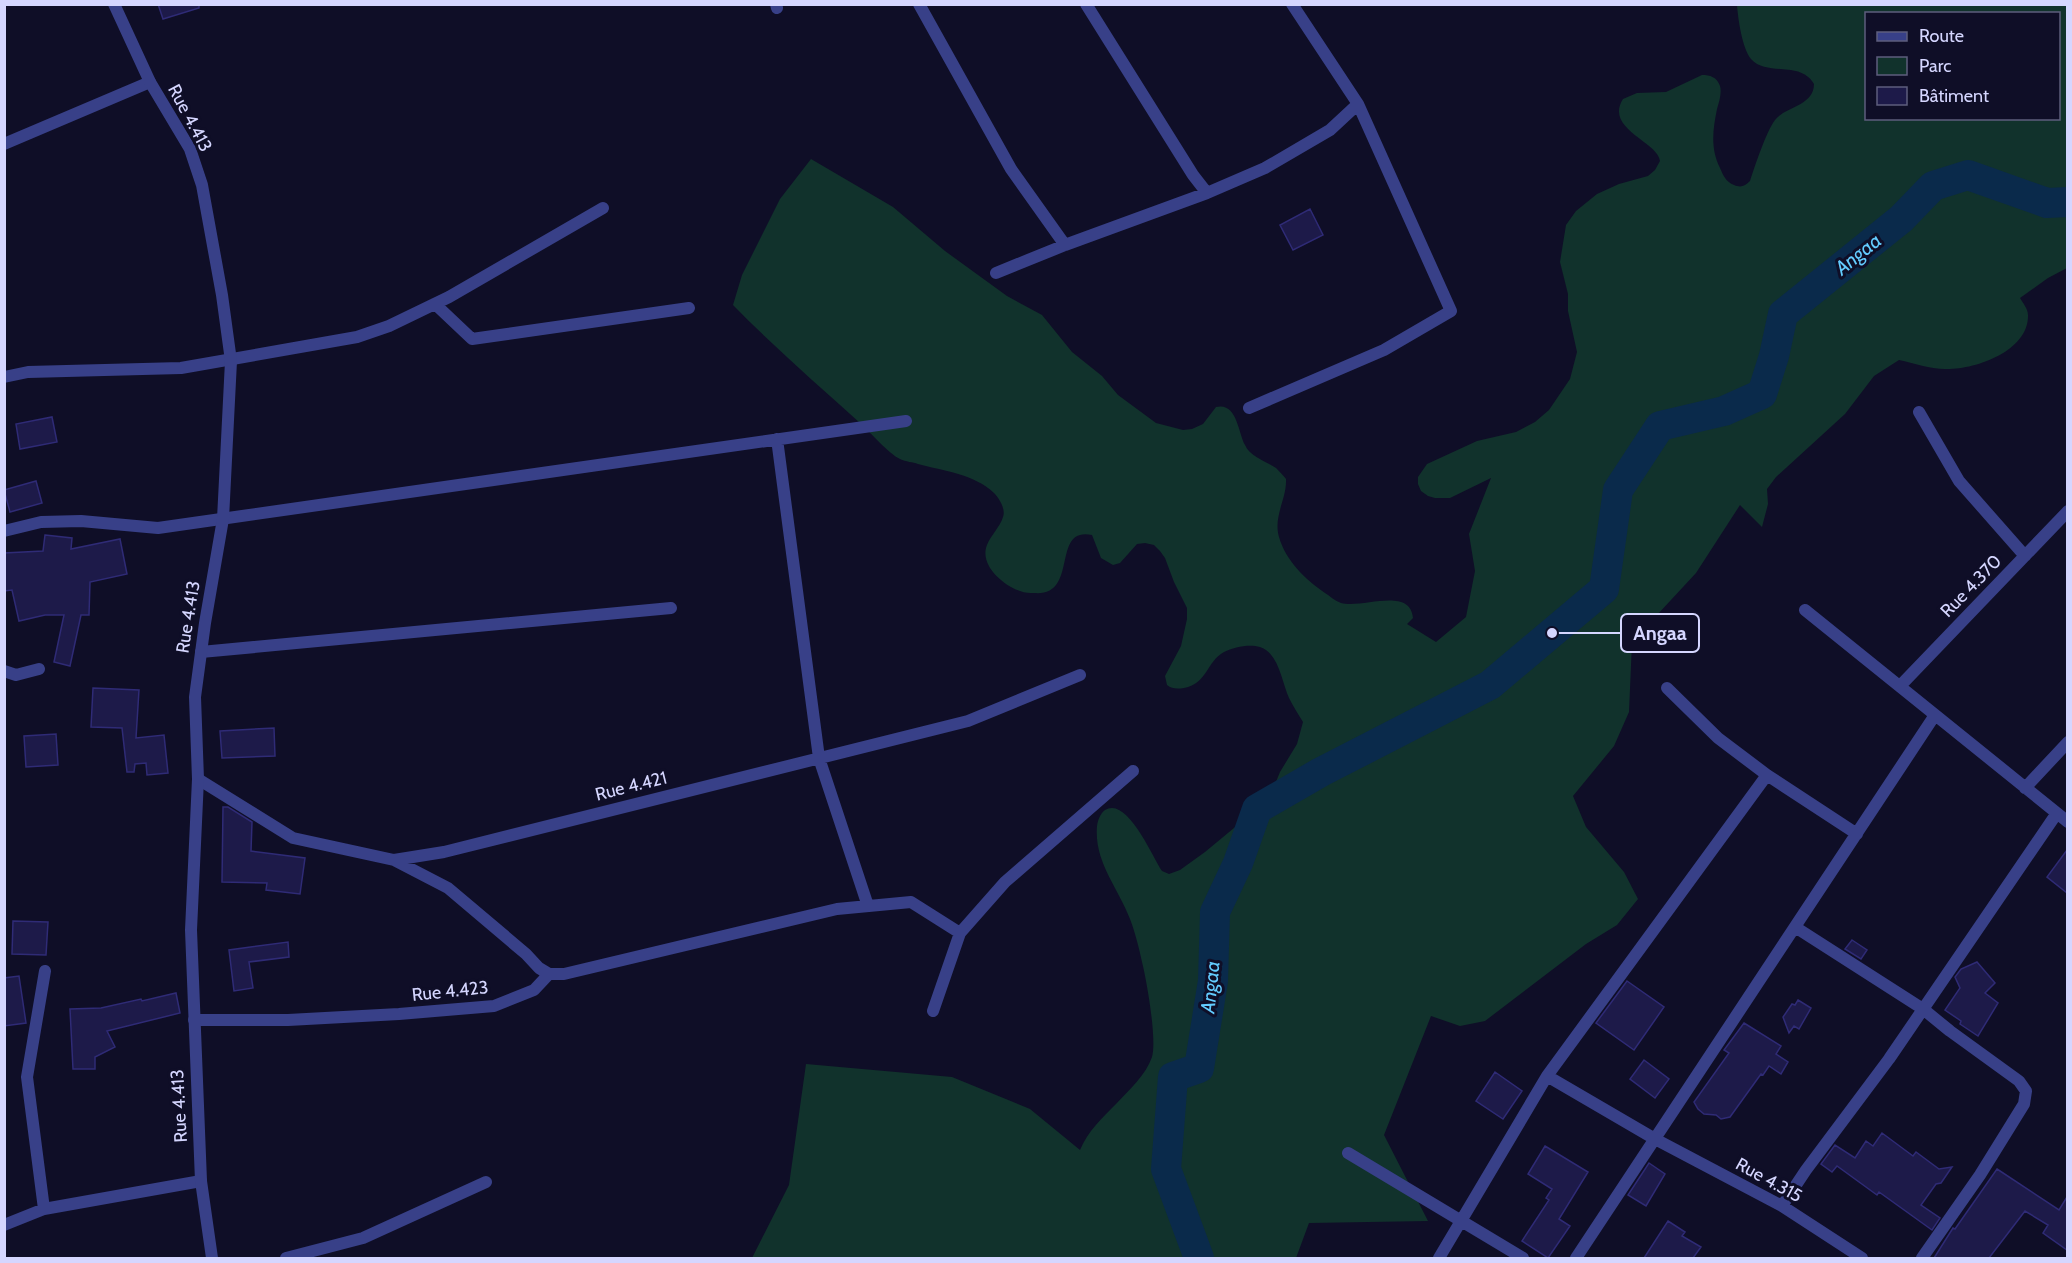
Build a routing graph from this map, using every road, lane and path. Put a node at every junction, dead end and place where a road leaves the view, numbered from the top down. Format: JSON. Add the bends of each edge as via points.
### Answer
{"nodes":[{"id":1,"x":114,"y":4,"type":"edge"},
{"id":2,"x":919,"y":4,"type":"edge"},
{"id":3,"x":1086,"y":4,"type":"edge"},
{"id":4,"x":1292,"y":4,"type":"edge"},
{"id":5,"x":150,"y":82,"type":"junction"},
{"id":6,"x":1358,"y":104,"type":"junction"},
{"id":7,"x":4,"y":144,"type":"edge"},
{"id":8,"x":1207,"y":193,"type":"junction"},
{"id":9,"x":603,"y":208,"type":"dead end"},
{"id":10,"x":1065,"y":244,"type":"junction"},
{"id":11,"x":996,"y":273,"type":"dead end"},
{"id":12,"x":435,"y":304,"type":"junction"},
{"id":13,"x":689,"y":308,"type":"dead end"},
{"id":14,"x":231,"y":361,"type":"junction"},
{"id":15,"x":4,"y":377,"type":"edge"},
{"id":16,"x":1249,"y":408,"type":"dead end"},
{"id":17,"x":1919,"y":412,"type":"dead end"},
{"id":18,"x":906,"y":421,"type":"dead end"},
{"id":19,"x":777,"y":439,"type":"junction"},
{"id":20,"x":2067,"y":511,"type":"edge"},
{"id":21,"x":223,"y":519,"type":"junction"},
{"id":22,"x":4,"y":531,"type":"edge"},
{"id":23,"x":2025,"y":556,"type":"junction"},
{"id":24,"x":671,"y":608,"type":"dead end"},
{"id":25,"x":1805,"y":610,"type":"dead end"},
{"id":26,"x":201,"y":652,"type":"junction"},
{"id":27,"x":39,"y":669,"type":"dead end"},
{"id":28,"x":4,"y":671,"type":"edge"},
{"id":29,"x":1080,"y":675,"type":"dead end"},
{"id":30,"x":1900,"y":686,"type":"junction"},
{"id":31,"x":1667,"y":688,"type":"dead end"},
{"id":32,"x":1935,"y":715,"type":"junction"},
{"id":33,"x":2067,"y":742,"type":"edge"},
{"id":34,"x":819,"y":758,"type":"junction"},
{"id":35,"x":1133,"y":771,"type":"dead end"},
{"id":36,"x":1767,"y":775,"type":"junction"},
{"id":37,"x":198,"y":779,"type":"junction"},
{"id":38,"x":2025,"y":788,"type":"junction"},
{"id":39,"x":2057,"y":813,"type":"junction"},
{"id":40,"x":2067,"y":822,"type":"edge"},
{"id":41,"x":1857,"y":834,"type":"junction"},
{"id":42,"x":394,"y":860,"type":"junction"},
{"id":43,"x":868,"y":906,"type":"junction"},
{"id":44,"x":1795,"y":927,"type":"junction"},
{"id":45,"x":960,"y":933,"type":"junction"},
{"id":46,"x":45,"y":970,"type":"dead end"},
{"id":47,"x":549,"y":974,"type":"junction"},
{"id":48,"x":1923,"y":1009,"type":"junction"},
{"id":49,"x":933,"y":1011,"type":"dead end"},
{"id":50,"x":194,"y":1020,"type":"junction"},
{"id":51,"x":1547,"y":1076,"type":"junction"},
{"id":52,"x":1655,"y":1139,"type":"junction"},
{"id":53,"x":1348,"y":1153,"type":"dead end"},
{"id":54,"x":201,"y":1181,"type":"junction"},
{"id":55,"x":486,"y":1182,"type":"dead end"},
{"id":56,"x":1782,"y":1206,"type":"junction"},
{"id":57,"x":44,"y":1209,"type":"junction"},
{"id":58,"x":1461,"y":1221,"type":"junction"},
{"id":59,"x":4,"y":1225,"type":"edge"},
{"id":60,"x":212,"y":1258,"type":"edge"},
{"id":61,"x":286,"y":1258,"type":"edge"},
{"id":62,"x":1439,"y":1258,"type":"edge"},
{"id":63,"x":1523,"y":1258,"type":"edge"},
{"id":64,"x":1576,"y":1258,"type":"edge"},
{"id":65,"x":1862,"y":1258,"type":"edge"},
{"id":66,"x":1922,"y":1258,"type":"edge"}],
"edges":[{"from":1,"to":5,"type":"street","name":"Rue 4.413"},
{"from":2,"to":10,"type":"street","via":[[1011,169]]},
{"from":3,"to":8,"type":"street"},
{"from":4,"to":6,"type":"street"},
{"from":5,"to":7,"type":"street"},
{"from":5,"to":14,"type":"street","name":"Rue 4.413","via":[[190,149],[202,185]]},
{"from":6,"to":8,"type":"street","via":[[1330,130],[1265,168]]},
{"from":6,"to":16,"type":"street","via":[[1451,311],[1384,351]]},
{"from":8,"to":10,"type":"street"},
{"from":9,"to":12,"type":"street"},
{"from":10,"to":11,"type":"street"},
{"from":12,"to":13,"type":"street","via":[[472,339]]},
{"from":12,"to":14,"type":"street","via":[[357,337]]},
{"from":14,"to":15,"type":"street","via":[[182,368],[28,372]]},
{"from":14,"to":21,"type":"street","name":"Rue 4.413"},
{"from":17,"to":23,"type":"street","via":[[1959,481]]},
{"from":18,"to":19,"type":"street"},
{"from":19,"to":21,"type":"street"},
{"from":19,"to":34,"type":"street"},
{"from":20,"to":23,"type":"street","name":"Rue 4.370"},
{"from":21,"to":22,"type":"street","via":[[158,528],[81,521],[41,522]]},
{"from":21,"to":26,"type":"street","name":"Rue 4.413"},
{"from":23,"to":30,"type":"street","name":"Rue 4.370"},
{"from":24,"to":26,"type":"street"},
{"from":25,"to":30,"type":"street"},
{"from":26,"to":37,"type":"street","name":"Rue 4.413","via":[[195,697]]},
{"from":27,"to":28,"type":"street","via":[[16,675]]},
{"from":29,"to":34,"type":"street","name":"Rue 4.421","via":[[968,721]]},
{"from":30,"to":32,"type":"street"},
{"from":31,"to":36,"type":"street","via":[[1718,738]]},
{"from":32,"to":38,"type":"street"},
{"from":32,"to":41,"type":"street"},
{"from":33,"to":38,"type":"street"},
{"from":34,"to":42,"type":"street","name":"Rue 4.421","via":[[444,852]]},
{"from":34,"to":43,"type":"street"},
{"from":35,"to":45,"type":"street","via":[[1005,882]]},
{"from":36,"to":41,"type":"street"},
{"from":36,"to":51,"type":"street"},
{"from":37,"to":42,"type":"street","name":"Rue 4.421","via":[[293,838]]},
{"from":37,"to":50,"type":"street","name":"Rue 4.413","via":[[191,930]]},
{"from":38,"to":39,"type":"street"},
{"from":39,"to":40,"type":"street"},
{"from":39,"to":48,"type":"street"},
{"from":41,"to":44,"type":"street"},
{"from":42,"to":47,"type":"street","via":[[447,888]]},
{"from":43,"to":45,"type":"street","via":[[911,902]]},
{"from":43,"to":47,"type":"street","via":[[837,909],[564,974]]},
{"from":44,"to":48,"type":"street"},
{"from":44,"to":52,"type":"street"},
{"from":45,"to":49,"type":"street"},
{"from":46,"to":57,"type":"street","via":[[27,1077]]},
{"from":47,"to":50,"type":"street","name":"Rue 4.423","via":[[534,990],[494,1006],[299,1020]]},
{"from":48,"to":56,"type":"street"},
{"from":48,"to":66,"type":"street","via":[[2019,1081],[2025,1091],[2024,1104]]},
{"from":50,"to":54,"type":"street","name":"Rue 4.413"},
{"from":51,"to":52,"type":"street","name":"Rue 4.315"},
{"from":51,"to":58,"type":"street"},
{"from":52,"to":56,"type":"street","name":"Rue 4.315"},
{"from":52,"to":64,"type":"street"},
{"from":53,"to":58,"type":"street"},
{"from":54,"to":57,"type":"street"},
{"from":54,"to":60,"type":"street","name":"Rue 4.413"},
{"from":55,"to":61,"type":"street","via":[[363,1238]]},
{"from":56,"to":65,"type":"street","name":"Rue 4.315"},
{"from":57,"to":59,"type":"street"},
{"from":58,"to":62,"type":"street"},
{"from":58,"to":63,"type":"street"}]}
